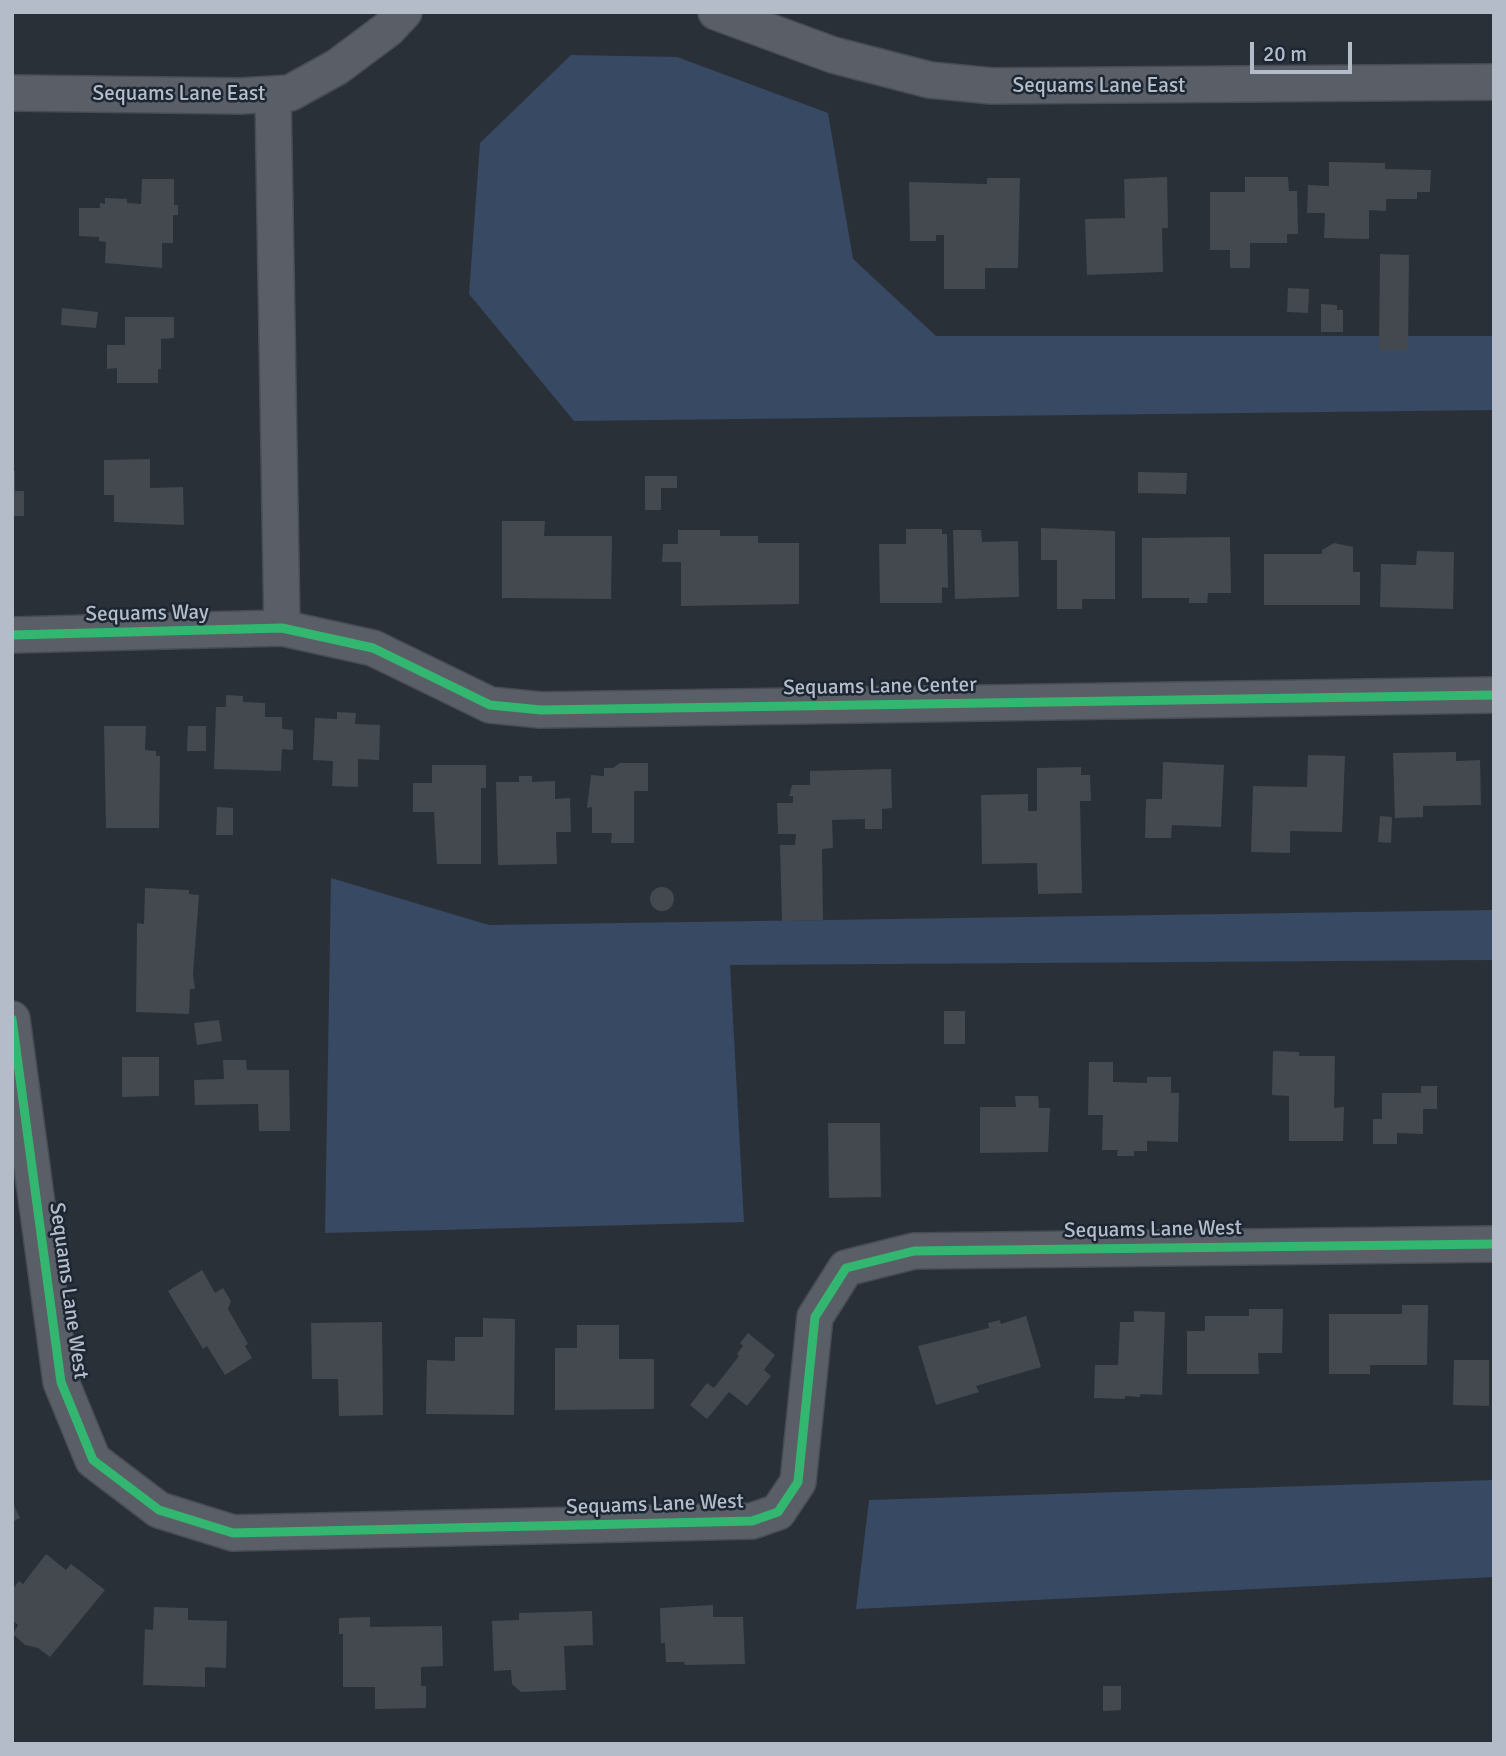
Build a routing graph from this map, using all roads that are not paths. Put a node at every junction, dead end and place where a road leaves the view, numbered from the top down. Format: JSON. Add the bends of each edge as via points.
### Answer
{"nodes":[{"id":1,"x":404,"y":12,"type":"edge"},
{"id":2,"x":716,"y":12,"type":"edge"},
{"id":3,"x":1494,"y":82,"type":"edge"},
{"id":4,"x":12,"y":93,"type":"edge"},
{"id":5,"x":273,"y":94,"type":"junction"},
{"id":6,"x":282,"y":628,"type":"junction"},
{"id":7,"x":12,"y":635,"type":"edge"},
{"id":8,"x":1494,"y":695,"type":"edge"},
{"id":9,"x":12,"y":1018,"type":"edge"},
{"id":10,"x":1494,"y":1244,"type":"edge"}],
"edges":[{"from":1,"to":5,"type":"street","name":"Sequams Lane East","via":[[337,67],[290,93]]},
{"from":2,"to":3,"type":"street","name":"Sequams Lane East","via":[[833,55],[930,80],[992,86]]},
{"from":4,"to":5,"type":"street","name":"Sequams Lane East"},
{"from":5,"to":6,"type":"street"},
{"from":6,"to":7,"type":"street","name":"Sequams Way"},
{"from":6,"to":8,"type":"street","name":"Sequams Lane Center","via":[[373,648],[490,705],[541,710]]},
{"from":9,"to":10,"type":"street","name":"Sequams Lane West","via":[[61,1382],[93,1460],[159,1510],[233,1533],[752,1521],[778,1512],[798,1482],[815,1317],[846,1268],[914,1251]]}]}
